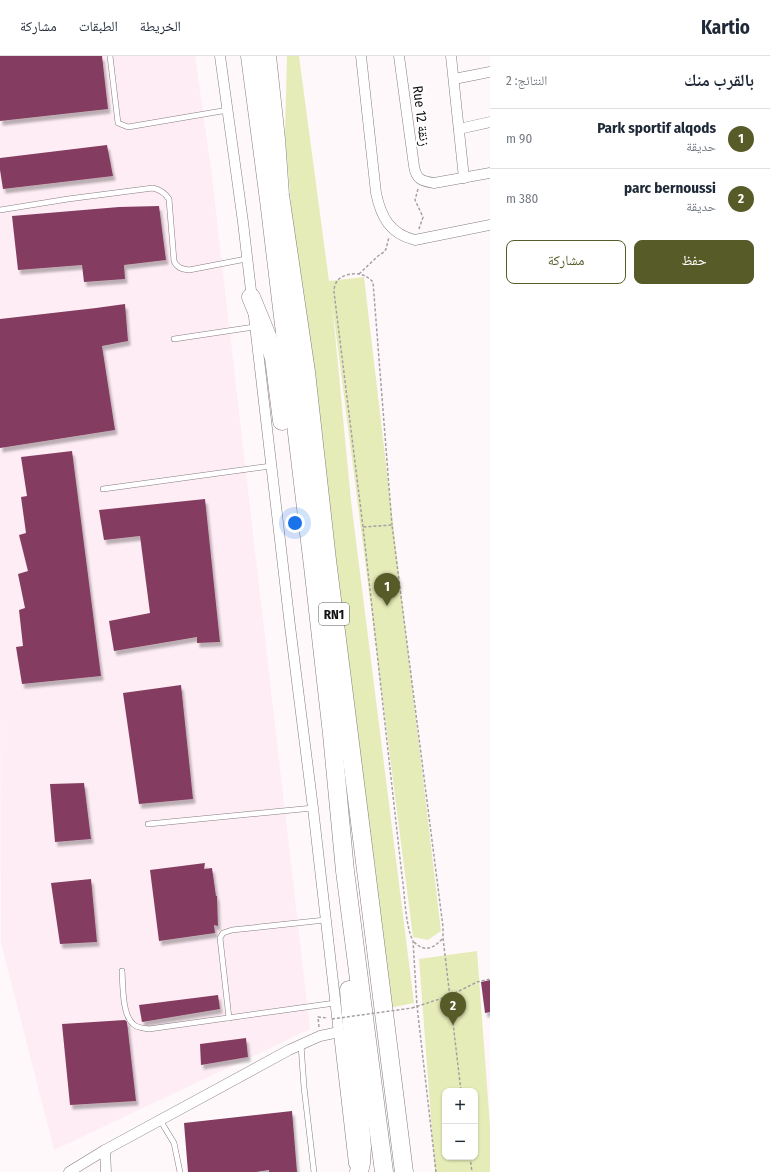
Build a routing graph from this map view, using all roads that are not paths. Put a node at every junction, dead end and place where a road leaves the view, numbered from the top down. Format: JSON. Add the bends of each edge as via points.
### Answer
{"nodes":[{"id":1,"x":110,"y":56,"type":"edge"},
{"id":2,"x":220,"y":56,"type":"edge"},
{"id":3,"x":250,"y":56,"type":"edge"},
{"id":4,"x":267,"y":56,"type":"edge"},
{"id":5,"x":279,"y":56,"type":"edge"},
{"id":6,"x":361,"y":56,"type":"edge"},
{"id":7,"x":399,"y":56,"type":"edge"},
{"id":8,"x":451,"y":56,"type":"edge"},
{"id":9,"x":490,"y":72,"type":"edge"},
{"id":10,"x":454,"y":79,"type":"junction"},
{"id":11,"x":228,"y":110,"type":"junction"},
{"id":12,"x":490,"y":122,"type":"edge"},
{"id":13,"x":459,"y":129,"type":"junction"},
{"id":14,"x":490,"y":173,"type":"edge"},
{"id":15,"x":464,"y":178,"type":"junction"},
{"id":16,"x":280,"y":194,"type":"junction"},
{"id":17,"x":0,"y":210,"type":"edge"},
{"id":18,"x":490,"y":225,"type":"edge"},
{"id":19,"x":246,"y":259,"type":"junction"},
{"id":20,"x":251,"y":297,"type":"junction"},
{"id":21,"x":254,"y":328,"type":"junction"},
{"id":22,"x":174,"y":339,"type":"dead end"},
{"id":23,"x":271,"y":466,"type":"junction"},
{"id":24,"x":103,"y":488,"type":"dead end"},
{"id":25,"x":306,"y":508,"type":"junction"},
{"id":26,"x":313,"y":808,"type":"junction"},
{"id":27,"x":148,"y":824,"type":"dead end"},
{"id":28,"x":345,"y":871,"type":"junction"},
{"id":29,"x":326,"y":920,"type":"junction"},
{"id":30,"x":122,"y":971,"type":"dead end"},
{"id":31,"x":335,"y":1003,"type":"junction"},
{"id":32,"x":229,"y":1018,"type":"junction"},
{"id":33,"x":339,"y":1032,"type":"junction"},
{"id":34,"x":301,"y":1044,"type":"junction"},
{"id":35,"x":160,"y":1120,"type":"junction"},
{"id":36,"x":105,"y":1150,"type":"junction"},
{"id":37,"x":69,"y":1172,"type":"edge"},
{"id":38,"x":106,"y":1172,"type":"edge"},
{"id":39,"x":180,"y":1172,"type":"edge"},
{"id":40,"x":314,"y":1172,"type":"edge"},
{"id":41,"x":355,"y":1172,"type":"edge"},
{"id":42,"x":359,"y":1172,"type":"edge"},
{"id":43,"x":384,"y":1172,"type":"edge"},
{"id":44,"x":404,"y":1172,"type":"edge"}],
"edges":[{"from":1,"to":11,"type":"lane","via":[[118,123],[128,127]]},
{"from":2,"to":11,"type":"street"},
{"from":3,"to":25,"type":"highway","number":"RN1"},
{"from":4,"to":16,"type":"highway","number":"RN1"},
{"from":5,"to":16,"type":"highway"},
{"from":6,"to":18,"type":"street","via":[[376,194],[383,217],[400,234],[415,240]]},
{"from":7,"to":15,"type":"street","name":"Rue 12 زنقة","via":[[415,173],[420,179],[434,183]]},
{"from":8,"to":10,"type":"street"},
{"from":9,"to":10,"type":"street"},
{"from":10,"to":13,"type":"street"},
{"from":11,"to":19,"type":"street"},
{"from":12,"to":13,"type":"street"},
{"from":13,"to":15,"type":"street"},
{"from":14,"to":15,"type":"street"},
{"from":16,"to":44,"type":"highway","number":"RN1","via":[[306,372],[327,560]]},
{"from":17,"to":19,"type":"lane","via":[[153,188],[165,192],[170,199],[176,266],[189,270]]},
{"from":19,"to":20,"type":"street"},
{"from":20,"to":21,"type":"street"},
{"from":20,"to":25,"type":"highway","via":[[274,358],[292,492],[297,503]]},
{"from":21,"to":22,"type":"lane"},
{"from":21,"to":23,"type":"street"},
{"from":23,"to":24,"type":"lane"},
{"from":23,"to":26,"type":"street"},
{"from":25,"to":28,"type":"highway","number":"RN1"},
{"from":26,"to":27,"type":"lane"},
{"from":26,"to":29,"type":"street"},
{"from":28,"to":42,"type":"highway","via":[[345,950],[362,1147]]},
{"from":28,"to":43,"type":"highway","number":"RN1"},
{"from":29,"to":31,"type":"street"},
{"from":29,"to":32,"type":"lane","via":[[223,933],[220,938]]},
{"from":30,"to":32,"type":"lane","via":[[126,1011],[136,1026],[148,1029]]},
{"from":31,"to":32,"type":"lane"},
{"from":31,"to":33,"type":"street"},
{"from":33,"to":34,"type":"street"},
{"from":33,"to":41,"type":"street"},
{"from":34,"to":35,"type":"street"},
{"from":34,"to":40,"type":"lane"},
{"from":35,"to":36,"type":"street"},
{"from":35,"to":39,"type":"lane","via":[[174,1143]]},
{"from":36,"to":37,"type":"street"},
{"from":36,"to":38,"type":"street"}]}
